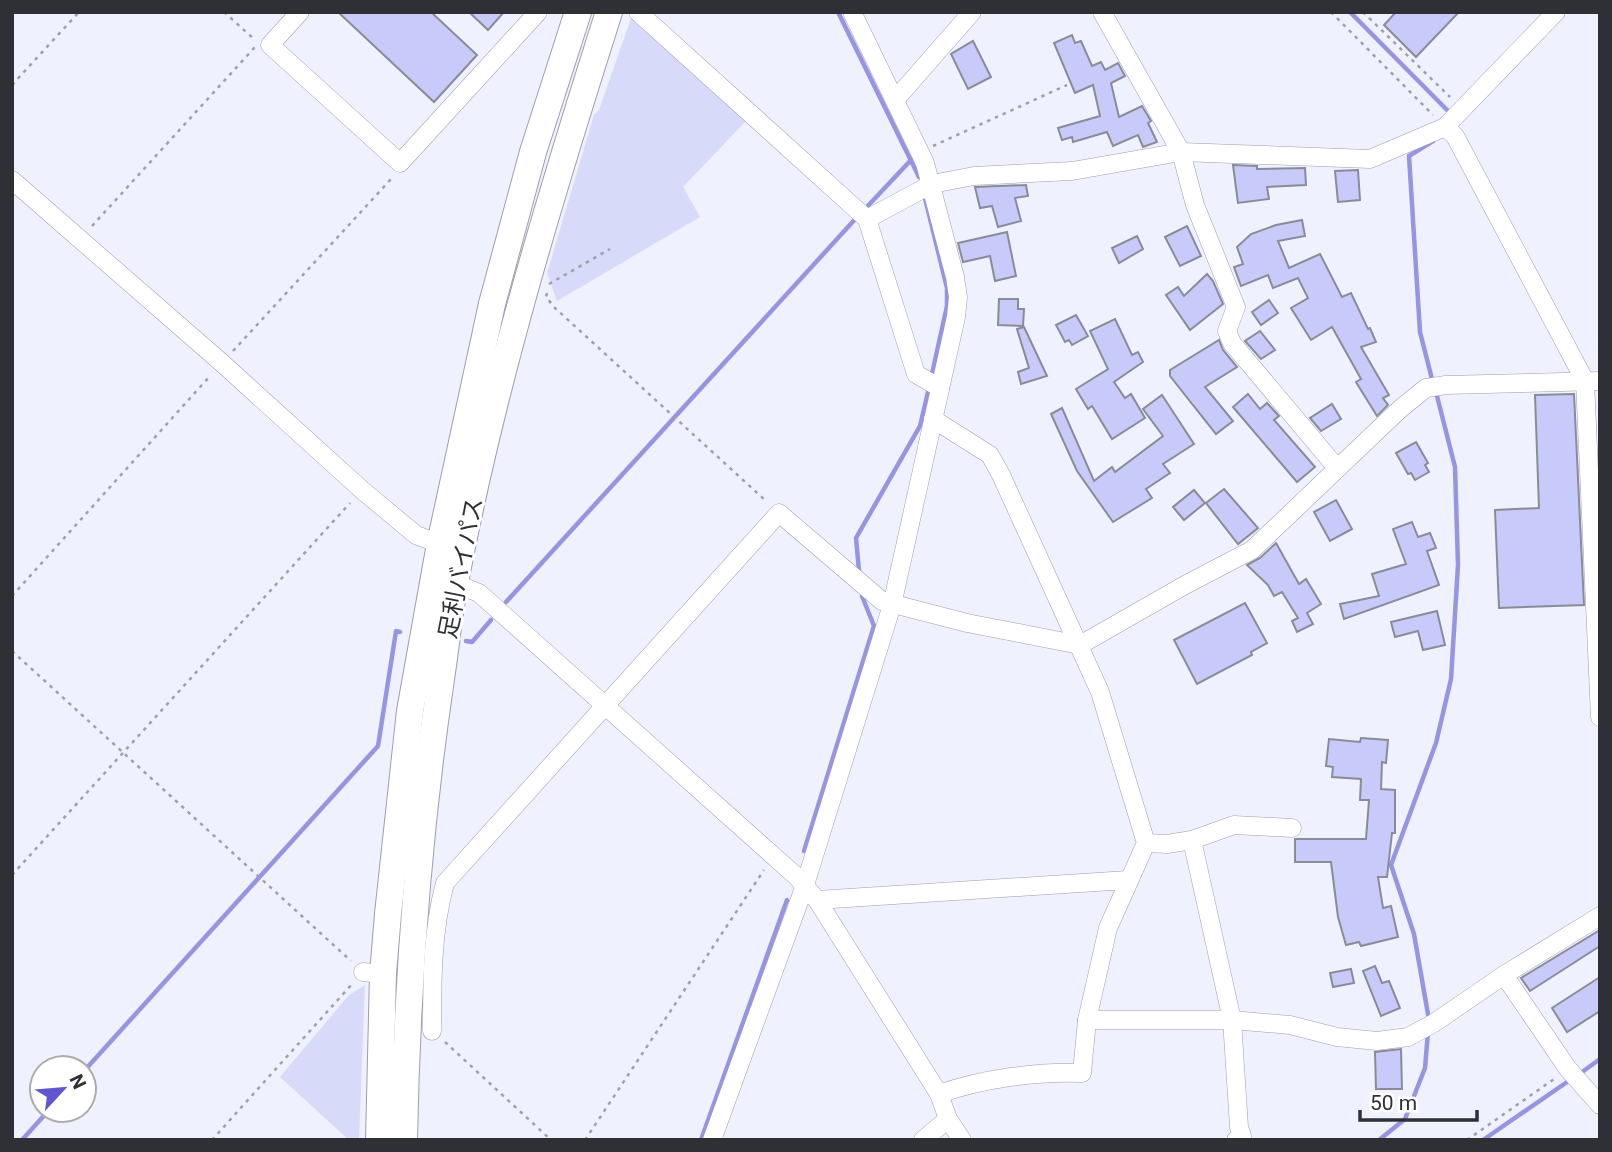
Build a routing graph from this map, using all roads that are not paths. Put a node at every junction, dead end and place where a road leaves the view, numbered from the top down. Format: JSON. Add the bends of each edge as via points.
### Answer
{"nodes":[{"id":1,"x":300,"y":12,"type":"edge"},
{"id":2,"x":538,"y":12,"type":"edge"},
{"id":3,"x":578,"y":12,"type":"edge"},
{"id":4,"x":609,"y":12,"type":"edge"},
{"id":5,"x":638,"y":12,"type":"edge"},
{"id":6,"x":852,"y":12,"type":"edge"},
{"id":7,"x":972,"y":12,"type":"edge"},
{"id":8,"x":1102,"y":12,"type":"edge"},
{"id":9,"x":1556,"y":12,"type":"edge"},
{"id":10,"x":895,"y":100,"type":"junction"},
{"id":11,"x":1445,"y":127,"type":"junction"},
{"id":12,"x":1181,"y":152,"type":"junction"},
{"id":13,"x":12,"y":180,"type":"edge"},
{"id":14,"x":932,"y":184,"type":"junction"},
{"id":15,"x":867,"y":219,"type":"junction"},
{"id":16,"x":1592,"y":381,"type":"edge"},
{"id":17,"x":940,"y":388,"type":"junction"},
{"id":18,"x":933,"y":419,"type":"junction"},
{"id":19,"x":1337,"y":468,"type":"junction"},
{"id":20,"x":440,"y":544,"type":"junction"},
{"id":21,"x":455,"y":583,"type":"junction"},
{"id":22,"x":892,"y":605,"type":"junction"},
{"id":23,"x":1080,"y":645,"type":"junction"},
{"id":24,"x":606,"y":705,"type":"junction"},
{"id":25,"x":1600,"y":717,"type":"edge"},
{"id":26,"x":1292,"y":828,"type":"dead end"},
{"id":27,"x":1192,"y":840,"type":"junction"},
{"id":28,"x":1146,"y":843,"type":"junction"},
{"id":29,"x":1128,"y":880,"type":"junction"},
{"id":30,"x":811,"y":894,"type":"junction"},
{"id":31,"x":1600,"y":916,"type":"edge"},
{"id":32,"x":421,"y":964,"type":"junction"},
{"id":33,"x":1504,"y":975,"type":"junction"},
{"id":34,"x":1087,"y":1020,"type":"junction"},
{"id":35,"x":1232,"y":1020,"type":"junction"},
{"id":36,"x":432,"y":1031,"type":"road end"},
{"id":37,"x":939,"y":1094,"type":"junction"},
{"id":38,"x":1600,"y":1105,"type":"edge"},
{"id":39,"x":948,"y":1119,"type":"junction"},
{"id":40,"x":379,"y":1140,"type":"edge"},
{"id":41,"x":404,"y":1140,"type":"edge"},
{"id":42,"x":712,"y":1140,"type":"edge"},
{"id":43,"x":923,"y":1140,"type":"edge"},
{"id":44,"x":962,"y":1140,"type":"edge"},
{"id":45,"x":1236,"y":1140,"type":"edge"}],
"edges":[{"from":1,"to":2,"type":"street","via":[[270,45],[400,163]]},
{"from":3,"to":20,"type":"highway","name":"足利バイパス","via":[[533,152],[492,304]]},
{"from":4,"to":21,"type":"highway","name":"足利バイパス","via":[[516,318]]},
{"from":5,"to":15,"type":"street"},
{"from":6,"to":10,"type":"street"},
{"from":7,"to":10,"type":"street"},
{"from":8,"to":12,"type":"street"},
{"from":9,"to":11,"type":"street"},
{"from":10,"to":14,"type":"street"},
{"from":11,"to":12,"type":"street","via":[[1370,159]]},
{"from":11,"to":16,"type":"street","via":[[1455,136]]},
{"from":12,"to":14,"type":"street","via":[[1072,171],[974,176]]},
{"from":12,"to":19,"type":"street","via":[[1195,205],[1236,306],[1227,331],[1232,342]]},
{"from":13,"to":20,"type":"street","via":[[362,490],[416,535]]},
{"from":14,"to":15,"type":"street"},
{"from":14,"to":17,"type":"street","via":[[958,297]]},
{"from":15,"to":17,"type":"street","via":[[916,374]]},
{"from":16,"to":19,"type":"street","via":[[1426,388]]},
{"from":16,"to":25,"type":"street"},
{"from":17,"to":18,"type":"street"},
{"from":18,"to":22,"type":"street"},
{"from":18,"to":23,"type":"street","via":[[990,455]]},
{"from":19,"to":23,"type":"street","via":[[1252,550]]},
{"from":20,"to":40,"type":"highway","name":"足利バイパス","via":[[410,711],[373,973]]},
{"from":21,"to":24,"type":"street","via":[[479,593]]},
{"from":21,"to":32,"type":"highway","name":"足利バイパス","via":[[423,807]]},
{"from":22,"to":23,"type":"street"},
{"from":22,"to":24,"type":"street","via":[[779,513]]},
{"from":22,"to":30,"type":"street"},
{"from":23,"to":28,"type":"street","via":[[1100,692]]},
{"from":24,"to":30,"type":"street"},
{"from":24,"to":32,"type":"street","via":[[445,883]]},
{"from":26,"to":27,"type":"street","via":[[1234,825]]},
{"from":27,"to":28,"type":"street"},
{"from":27,"to":35,"type":"street"},
{"from":28,"to":29,"type":"street"},
{"from":29,"to":30,"type":"street"},
{"from":29,"to":34,"type":"street","via":[[1108,928]]},
{"from":30,"to":37,"type":"street"},
{"from":30,"to":42,"type":"street"},
{"from":31,"to":33,"type":"street"},
{"from":32,"to":36,"type":"street"},
{"from":32,"to":41,"type":"highway","name":"足利バイパス"},
{"from":33,"to":35,"type":"street","via":[[1408,1037],[1377,1041]]},
{"from":33,"to":38,"type":"street","via":[[1568,1069]]},
{"from":34,"to":35,"type":"street"},
{"from":34,"to":37,"type":"street","via":[[1082,1073],[966,1084]]},
{"from":35,"to":45,"type":"street","via":[[1242,1136]]},
{"from":37,"to":39,"type":"street"},
{"from":39,"to":43,"type":"street"},
{"from":39,"to":44,"type":"street"}]}
